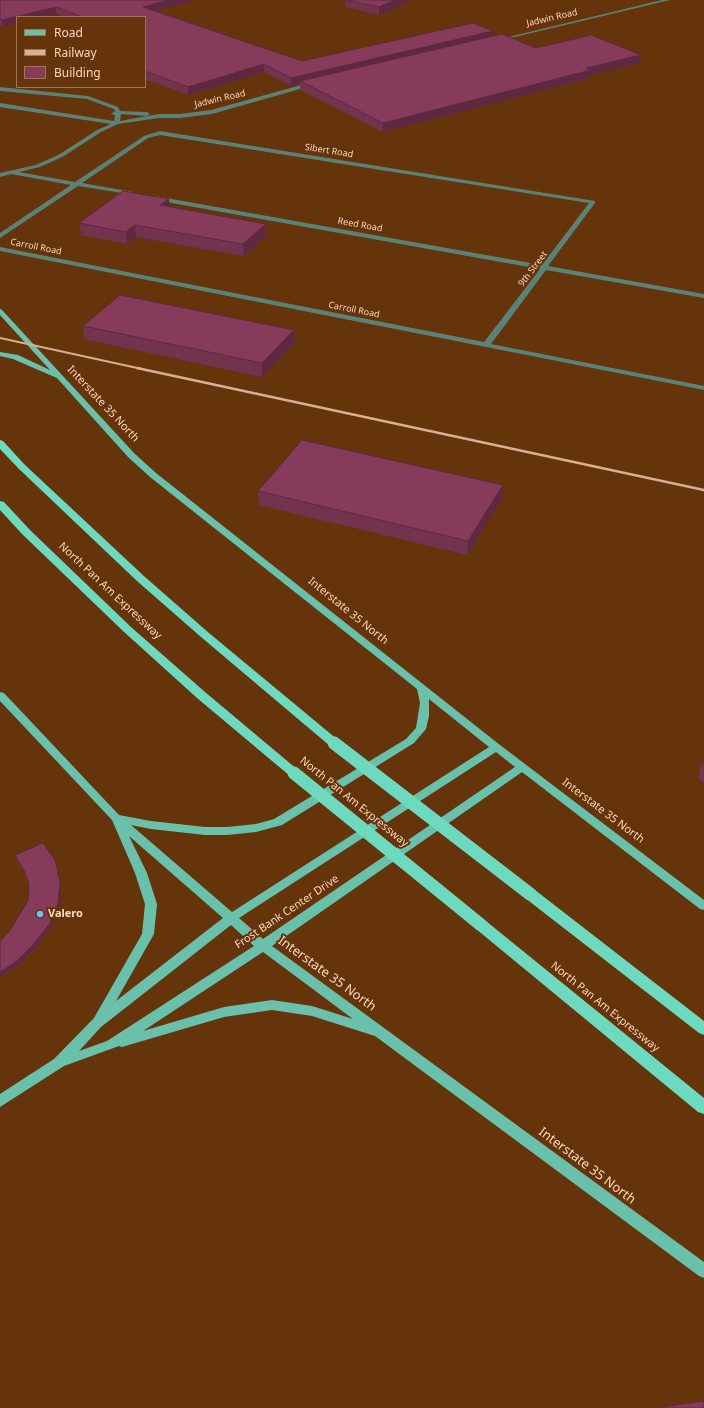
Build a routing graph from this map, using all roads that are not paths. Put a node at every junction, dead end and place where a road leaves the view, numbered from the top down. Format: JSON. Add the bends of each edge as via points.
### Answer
{"nodes":[{"id":1,"x":668,"y":0,"type":"edge"},
{"id":2,"x":490,"y":42,"type":"edge"},
{"id":3,"x":321,"y":82,"type":"edge"},
{"id":4,"x":0,"y":89,"type":"edge"},
{"id":5,"x":0,"y":99,"type":"edge"},
{"id":6,"x":0,"y":105,"type":"edge"},
{"id":7,"x":118,"y":112,"type":"junction"},
{"id":8,"x":57,"y":114,"type":"junction"},
{"id":9,"x":159,"y":116,"type":"junction"},
{"id":10,"x":102,"y":121,"type":"junction"},
{"id":11,"x":117,"y":123,"type":"junction"},
{"id":12,"x":99,"y":131,"type":"junction"},
{"id":13,"x":13,"y":173,"type":"junction"},
{"id":14,"x":0,"y":175,"type":"edge"},
{"id":15,"x":76,"y":184,"type":"junction"},
{"id":16,"x":139,"y":195,"type":"edge"},
{"id":17,"x":147,"y":196,"type":"edge"},
{"id":18,"x":593,"y":202,"type":"joint"},
{"id":19,"x":0,"y":236,"type":"edge"},
{"id":20,"x":0,"y":249,"type":"edge"},
{"id":21,"x":545,"y":268,"type":"junction"},
{"id":22,"x":704,"y":296,"type":"edge"},
{"id":23,"x":0,"y":311,"type":"edge"},
{"id":24,"x":486,"y":345,"type":"junction"},
{"id":25,"x":0,"y":354,"type":"edge"},
{"id":26,"x":59,"y":378,"type":"junction"},
{"id":27,"x":704,"y":388,"type":"edge"},
{"id":28,"x":0,"y":443,"type":"edge"},
{"id":29,"x":0,"y":504,"type":"edge"},
{"id":30,"x":421,"y":687,"type":"junction"},
{"id":31,"x":0,"y":695,"type":"edge"},
{"id":32,"x":496,"y":747,"type":"junction"},
{"id":33,"x":522,"y":767,"type":"junction"},
{"id":34,"x":115,"y":817,"type":"junction"},
{"id":35,"x":704,"y":906,"type":"edge"},
{"id":36,"x":232,"y":918,"type":"junction"},
{"id":37,"x":263,"y":946,"type":"junction"},
{"id":38,"x":97,"y":1023,"type":"junction"},
{"id":39,"x":704,"y":1028,"type":"edge"},
{"id":40,"x":382,"y":1034,"type":"junction"},
{"id":41,"x":111,"y":1045,"type":"junction"},
{"id":42,"x":59,"y":1063,"type":"junction"},
{"id":43,"x":0,"y":1101,"type":"edge"},
{"id":44,"x":704,"y":1107,"type":"edge"},
{"id":45,"x":704,"y":1271,"type":"edge"}],
"edges":[{"from":1,"to":2,"type":"street","name":"Jadwin Road"},
{"from":3,"to":9,"type":"street","name":"Jadwin Road","via":[[212,112]]},
{"from":4,"to":7,"type":"street","via":[[88,98],[116,108]]},
{"from":5,"to":8,"type":"street","via":[[36,104]]},
{"from":6,"to":8,"type":"street"},
{"from":7,"to":9,"type":"street","name":"Jadwin Road","via":[[140,112]]},
{"from":7,"to":10,"type":"street","name":"Jadwin Road"},
{"from":7,"to":11,"type":"street"},
{"from":8,"to":10,"type":"street"},
{"from":9,"to":11,"type":"street","name":"Jadwin Road"},
{"from":10,"to":11,"type":"street"},
{"from":10,"to":12,"type":"street"},
{"from":11,"to":12,"type":"street","name":"Jadwin Road"},
{"from":12,"to":13,"type":"street","name":"Jadwin Road","via":[[38,166]]},
{"from":13,"to":14,"type":"street","name":"Jadwin Road"},
{"from":13,"to":15,"type":"street"},
{"from":15,"to":16,"type":"street"},
{"from":15,"to":18,"type":"street","name":"Sibert Road","via":[[146,137],[160,133]]},
{"from":15,"to":19,"type":"street","name":"Carroll Road"},
{"from":17,"to":21,"type":"street","name":"Reed Road"},
{"from":18,"to":21,"type":"street","name":"9th Street"},
{"from":20,"to":24,"type":"street","name":"Carroll Road"},
{"from":21,"to":22,"type":"street","name":"Reed Road"},
{"from":21,"to":24,"type":"street","name":"9th Street"},
{"from":23,"to":26,"type":"main road","name":"Interstate 35 North"},
{"from":24,"to":27,"type":"street","name":"Carroll Road"},
{"from":25,"to":26,"type":"main road","via":[[20,359]]},
{"from":26,"to":30,"type":"main road","name":"Interstate 35 North","via":[[153,475]]},
{"from":28,"to":39,"type":"highway","bridge":true,"via":[[141,579],[334,743]]},
{"from":29,"to":44,"type":"highway","name":"North Pan Am Expressway","bridge":true,"via":[[127,629],[201,695]]},
{"from":30,"to":32,"type":"main road","name":"Interstate 35 North"},
{"from":30,"to":34,"type":"main road","via":[[425,703],[424,716],[421,729],[410,741],[278,822],[256,828],[205,831],[151,825]]},
{"from":31,"to":34,"type":"main road","name":"Interstate 35 North"},
{"from":32,"to":33,"type":"main road","name":"Interstate 35 North"},
{"from":32,"to":36,"type":"main road","name":"Frost Bank Center Drive"},
{"from":33,"to":35,"type":"main road","name":"Interstate 35 North"},
{"from":33,"to":37,"type":"main road","name":"Frost Bank Center Drive"},
{"from":34,"to":36,"type":"main road","name":"Interstate 35 North"},
{"from":34,"to":38,"type":"main road","via":[[141,873],[151,904],[148,934]]},
{"from":36,"to":37,"type":"main road","name":"Interstate 35 North"},
{"from":36,"to":38,"type":"main road","name":"Frost Bank Center Drive"},
{"from":37,"to":40,"type":"main road","name":"Interstate 35 North"},
{"from":37,"to":41,"type":"main road","name":"Frost Bank Center Drive"},
{"from":38,"to":42,"type":"main road","name":"Frost Bank Center Drive"},
{"from":40,"to":41,"type":"main road","via":[[312,1011],[272,1005],[224,1012]]},
{"from":40,"to":45,"type":"main road","name":"Interstate 35 North"},
{"from":41,"to":42,"type":"main road","name":"Frost Bank Center Drive"},
{"from":42,"to":43,"type":"main road","name":"Frost Bank Center Drive"}]}
